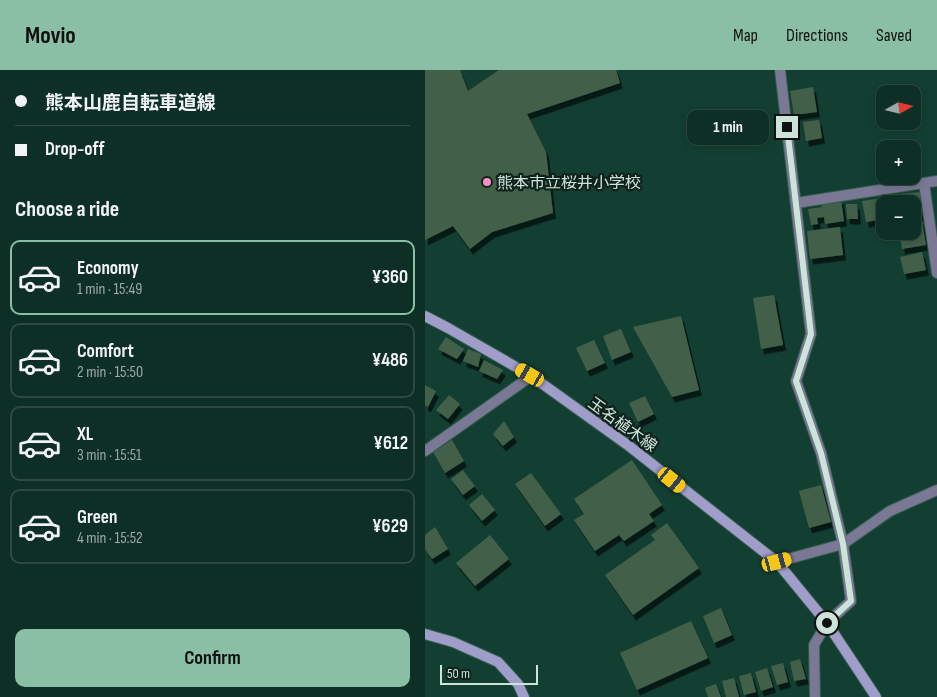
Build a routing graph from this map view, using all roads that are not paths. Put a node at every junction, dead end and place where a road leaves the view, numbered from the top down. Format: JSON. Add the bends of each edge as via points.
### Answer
{"nodes":[{"id":1,"x":780,"y":70,"type":"edge"},
{"id":2,"x":937,"y":181,"type":"edge"},
{"id":3,"x":924,"y":183,"type":"junction"},
{"id":4,"x":796,"y":203,"type":"junction"},
{"id":5,"x":935,"y":247,"type":"edge"},
{"id":6,"x":937,"y":272,"type":"edge"},
{"id":7,"x":425,"y":316,"type":"edge"},
{"id":8,"x":530,"y":375,"type":"junction"},
{"id":9,"x":425,"y":451,"type":"edge"},
{"id":10,"x":937,"y":490,"type":"edge"},
{"id":11,"x":843,"y":544,"type":"junction"},
{"id":12,"x":777,"y":562,"type":"junction"},
{"id":13,"x":827,"y":623,"type":"junction"},
{"id":14,"x":425,"y":634,"type":"edge"},
{"id":15,"x":524,"y":697,"type":"edge"},
{"id":16,"x":815,"y":697,"type":"edge"},
{"id":17,"x":876,"y":697,"type":"edge"}],
"edges":[{"from":1,"to":4,"type":"street"},
{"from":2,"to":3,"type":"street"},
{"from":3,"to":4,"type":"street"},
{"from":3,"to":5,"type":"street"},
{"from":4,"to":11,"type":"street","via":[[811,334],[796,381],[821,453]]},
{"from":5,"to":6,"type":"street"},
{"from":7,"to":8,"type":"main road","name":"玉名植木線"},
{"from":8,"to":9,"type":"street"},
{"from":8,"to":12,"type":"main road","name":"玉名植木線","via":[[629,446]]},
{"from":10,"to":11,"type":"street","via":[[890,511]]},
{"from":11,"to":12,"type":"street"},
{"from":11,"to":13,"type":"street","via":[[851,601]]},
{"from":12,"to":13,"type":"main road","name":"玉名植木線"},
{"from":13,"to":16,"type":"street","via":[[814,645]]},
{"from":13,"to":17,"type":"main road","name":"玉名植木線"},
{"from":14,"to":15,"type":"main road","via":[[453,642],[498,662],[518,684]]}]}
